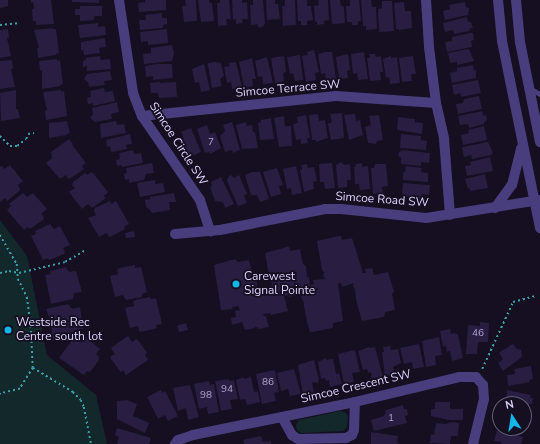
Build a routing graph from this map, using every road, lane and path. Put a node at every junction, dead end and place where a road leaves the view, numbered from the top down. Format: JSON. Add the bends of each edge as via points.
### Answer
{"nodes":[{"id":1,"x":119,"y":0,"type":"edge"},
{"id":2,"x":426,"y":0,"type":"edge"},
{"id":3,"x":498,"y":0,"type":"edge"},
{"id":4,"x":516,"y":0,"type":"edge"},
{"id":5,"x":20,"y":23,"type":"dead end"},
{"id":6,"x":0,"y":25,"type":"edge"},
{"id":7,"x":528,"y":88,"type":"junction"},
{"id":8,"x":540,"y":94,"type":"edge"},
{"id":9,"x":436,"y":103,"type":"junction"},
{"id":10,"x":142,"y":116,"type":"junction"},
{"id":11,"x":34,"y":133,"type":"dead end"},
{"id":12,"x":0,"y":136,"type":"edge"},
{"id":13,"x":540,"y":142,"type":"edge"},
{"id":14,"x":522,"y":144,"type":"junction"},
{"id":15,"x":537,"y":201,"type":"edge"},
{"id":16,"x":495,"y":208,"type":"junction"},
{"id":17,"x":450,"y":215,"type":"junction"},
{"id":18,"x":540,"y":228,"type":"edge"},
{"id":19,"x":210,"y":231,"type":"junction"},
{"id":20,"x":175,"y":234,"type":"dead end"},
{"id":21,"x":0,"y":235,"type":"edge"},
{"id":22,"x":84,"y":251,"type":"dead end"},
{"id":23,"x":19,"y":273,"type":"junction"},
{"id":24,"x":0,"y":274,"type":"edge"},
{"id":25,"x":536,"y":296,"type":"dead end"},
{"id":26,"x":33,"y":368,"type":"junction"},
{"id":27,"x":476,"y":377,"type":"junction"},
{"id":28,"x":0,"y":394,"type":"edge"},
{"id":29,"x":355,"y":402,"type":"junction"},
{"id":30,"x":282,"y":417,"type":"junction"},
{"id":31,"x":91,"y":444,"type":"edge"},
{"id":32,"x":175,"y":444,"type":"edge"},
{"id":33,"x":473,"y":444,"type":"edge"}],
"edges":[{"from":1,"to":10,"type":"street","name":"Simcoe Circle SW","via":[[132,93]]},
{"from":2,"to":9,"type":"street"},
{"from":3,"to":14,"type":"street","via":[[502,41]]},
{"from":4,"to":7,"type":"street"},
{"from":5,"to":6,"type":"path"},
{"from":7,"to":8,"type":"lane"},
{"from":7,"to":13,"type":"street"},
{"from":9,"to":10,"type":"street","name":"Simcoe Terrace SW","via":[[336,96]]},
{"from":9,"to":17,"type":"street","via":[[444,139]]},
{"from":10,"to":19,"type":"street","name":"Simcoe Circle SW","via":[[200,200]]},
{"from":11,"to":12,"type":"path","via":[[28,134],[26,140],[17,146],[10,146]]},
{"from":14,"to":15,"type":"street"},
{"from":14,"to":16,"type":"street","via":[[512,185]]},
{"from":15,"to":16,"type":"street","name":"Simcoe Road SW"},
{"from":15,"to":18,"type":"street"},
{"from":16,"to":17,"type":"street","name":"Simcoe Road SW"},
{"from":17,"to":19,"type":"street","name":"Simcoe Road SW","via":[[426,218],[325,209]]},
{"from":19,"to":20,"type":"street","name":"Simcoe Road SW"},
{"from":21,"to":23,"type":"path","via":[[14,258]]},
{"from":22,"to":23,"type":"path","via":[[65,262]]},
{"from":23,"to":24,"type":"path","via":[[9,271]]},
{"from":23,"to":26,"type":"path","via":[[18,279],[27,297]]},
{"from":25,"to":27,"type":"path","via":[[514,302],[485,366]]},
{"from":26,"to":28,"type":"path","via":[[20,390]]},
{"from":26,"to":31,"type":"path","via":[[73,392],[81,400]]},
{"from":27,"to":29,"type":"street","name":"Simcoe Crescent SW","via":[[459,377]]},
{"from":27,"to":33,"type":"street","via":[[483,385],[484,399]]},
{"from":29,"to":30,"type":"street","name":"Simcoe Crescent SW"},
{"from":29,"to":30,"type":"street","via":[[354,430],[352,435],[346,438],[298,439],[292,435]]},
{"from":30,"to":32,"type":"street","name":"Simcoe Crescent SW","via":[[193,435],[178,440]]}]}
